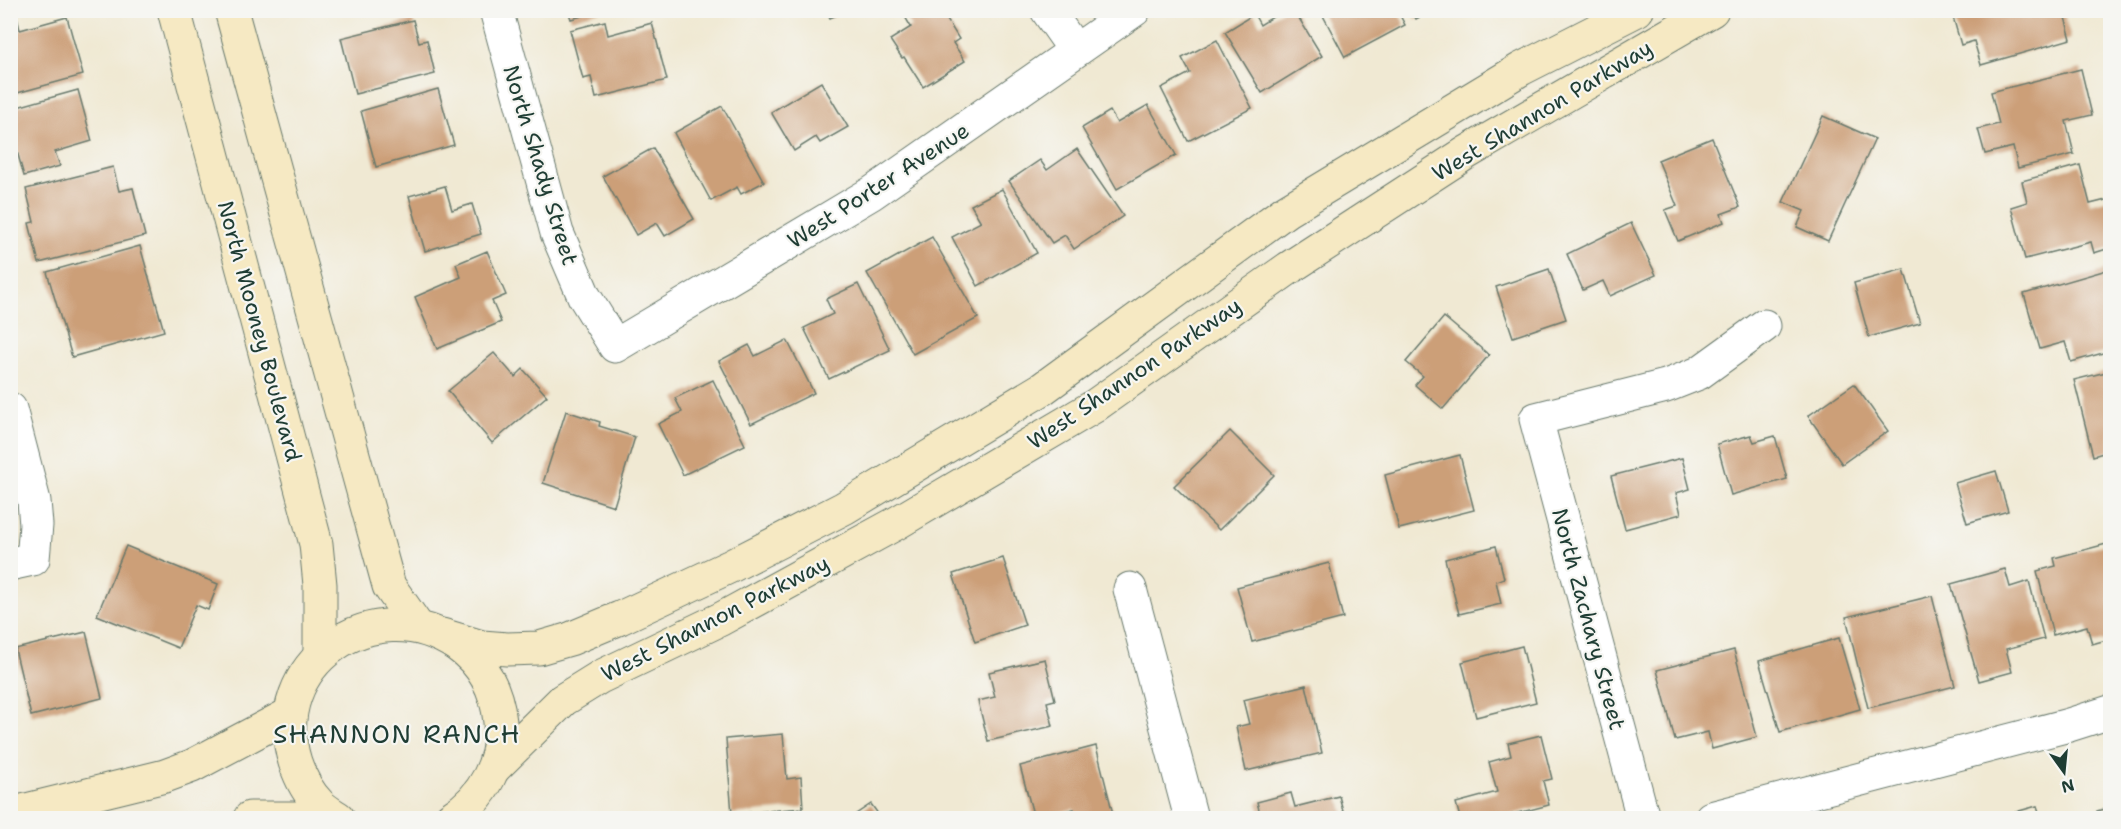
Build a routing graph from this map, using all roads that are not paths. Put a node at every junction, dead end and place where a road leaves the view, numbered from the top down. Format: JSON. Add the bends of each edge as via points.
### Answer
{"nodes":[{"id":1,"x":174,"y":10,"type":"edge"},
{"id":2,"x":231,"y":10,"type":"edge"},
{"id":3,"x":496,"y":10,"type":"edge"},
{"id":4,"x":1047,"y":10,"type":"edge"},
{"id":5,"x":1134,"y":10,"type":"edge"},
{"id":6,"x":1637,"y":10,"type":"edge"},
{"id":7,"x":1712,"y":10,"type":"edge"},
{"id":8,"x":1075,"y":50,"type":"junction"},
{"id":9,"x":1764,"y":326,"type":"dead end"},
{"id":10,"x":615,"y":346,"type":"joint"},
{"id":11,"x":10,"y":409,"type":"edge"},
{"id":12,"x":22,"y":561,"type":"edge"},
{"id":13,"x":1131,"y":589,"type":"dead end"},
{"id":14,"x":430,"y":631,"type":"junction"},
{"id":15,"x":320,"y":656,"type":"junction"},
{"id":16,"x":2110,"y":712,"type":"edge"},
{"id":17,"x":290,"y":714,"type":"junction"},
{"id":18,"x":495,"y":767,"type":"junction"},
{"id":19,"x":10,"y":814,"type":"edge"},
{"id":20,"x":460,"y":816,"type":"edge"},
{"id":21,"x":250,"y":819,"type":"edge"},
{"id":22,"x":297,"y":819,"type":"edge"},
{"id":23,"x":338,"y":819,"type":"edge"},
{"id":24,"x":1191,"y":819,"type":"edge"},
{"id":25,"x":1643,"y":819,"type":"edge"},
{"id":26,"x":1711,"y":819,"type":"edge"}],
"edges":[{"from":1,"to":15,"type":"street","name":"North Mooney Boulevard","via":[[316,544]]},
{"from":2,"to":14,"type":"street","via":[[389,586]]},
{"from":3,"to":10,"type":"street","name":"North Shady Street","via":[[557,233],[584,296]]},
{"from":4,"to":8,"type":"street"},
{"from":5,"to":8,"type":"street","name":"West Porter Avenue"},
{"from":6,"to":14,"type":"street","name":"West Shannon Parkway","via":[[1521,69],[1286,211],[1041,389],[844,508],[731,566],[570,639],[539,648],[507,650],[482,647]]},
{"from":7,"to":18,"type":"street","name":"West Shannon Parkway","via":[[1456,159],[1289,268],[1093,406],[895,524],[721,619],[581,688],[563,700]]},
{"from":8,"to":10,"type":"street","name":"West Porter Avenue","via":[[872,193]]},
{"from":9,"to":25,"type":"street","name":"North Zachary Street","via":[[1699,373],[1666,386],[1536,419]]},
{"from":11,"to":12,"type":"street","via":[[34,501],[36,525]]},
{"from":13,"to":24,"type":"street"},
{"from":14,"to":15,"type":"street","name":"West Shannon Parkway","via":[[381,625],[348,636]]},
{"from":14,"to":18,"type":"street","via":[[468,653],[487,677],[499,706],[501,737]]},
{"from":15,"to":17,"type":"street","name":"West Shannon Parkway","via":[[300,682]]},
{"from":16,"to":26,"type":"street"},
{"from":17,"to":19,"type":"street","via":[[192,766],[165,776]]},
{"from":17,"to":23,"type":"street","name":"West Shannon Parkway","via":[[290,747],[300,778],[320,805]]},
{"from":18,"to":20,"type":"street","via":[[482,791]]},
{"from":21,"to":22,"type":"street"}]}
